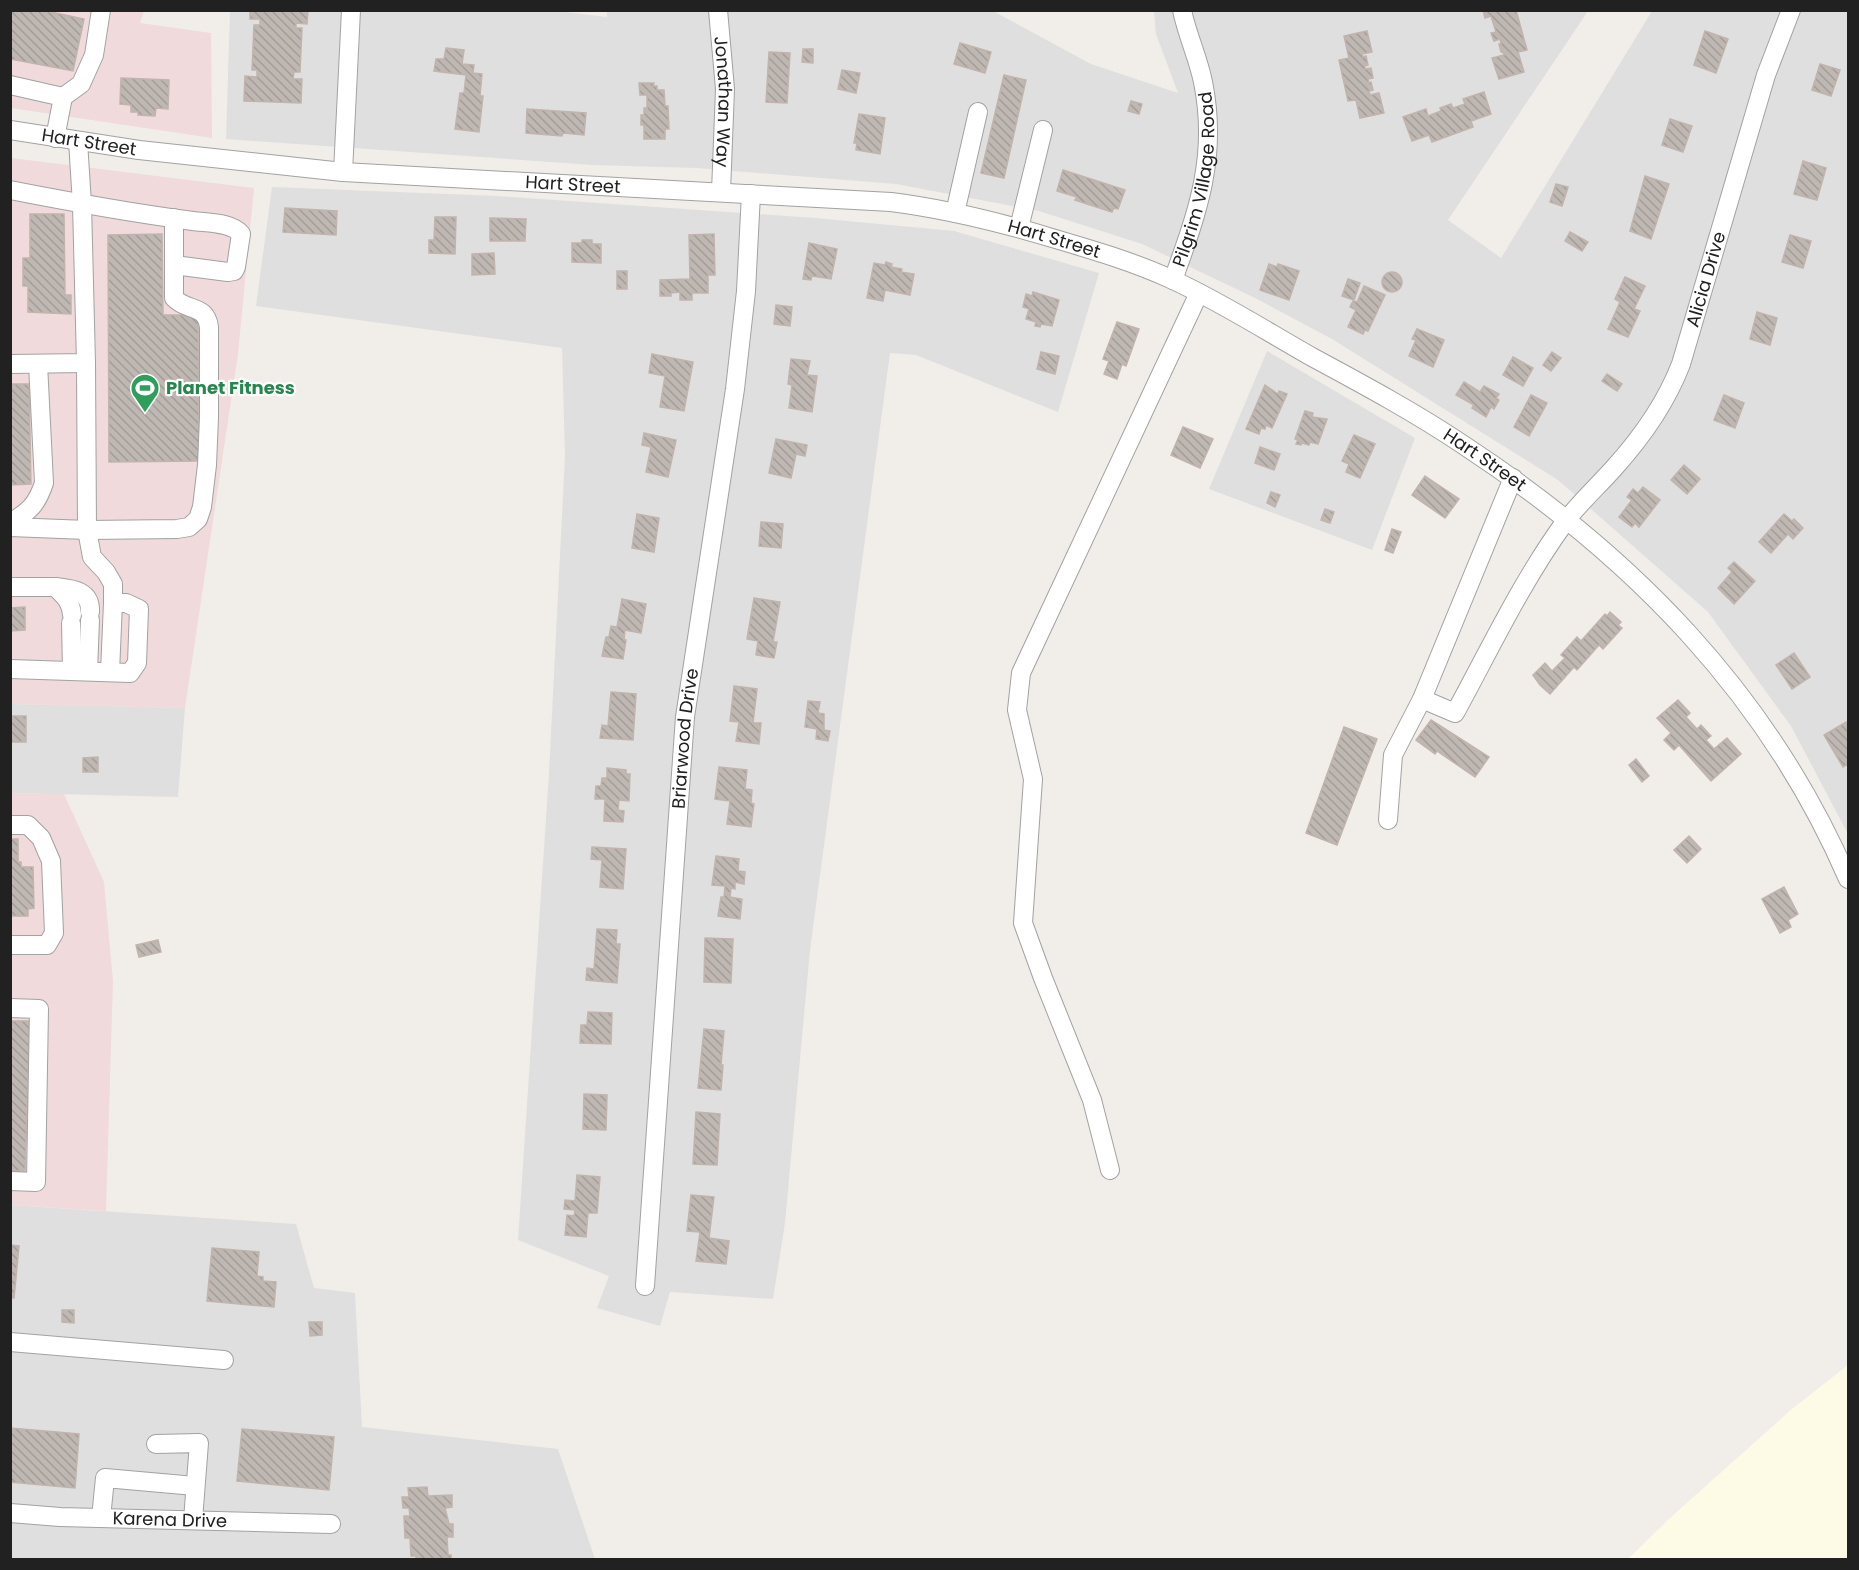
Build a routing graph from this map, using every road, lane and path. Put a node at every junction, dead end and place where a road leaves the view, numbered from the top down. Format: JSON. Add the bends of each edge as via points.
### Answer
{"nodes":[{"id":1,"x":101,"y":10,"type":"edge"},
{"id":2,"x":351,"y":10,"type":"edge"},
{"id":3,"x":718,"y":10,"type":"edge"},
{"id":4,"x":1182,"y":10,"type":"edge"},
{"id":5,"x":1791,"y":10,"type":"edge"},
{"id":6,"x":10,"y":85,"type":"edge"},
{"id":7,"x":63,"y":97,"type":"junction"},
{"id":8,"x":978,"y":112,"type":"dead end"},
{"id":9,"x":10,"y":130,"type":"edge"},
{"id":10,"x":1043,"y":130,"type":"dead end"},
{"id":11,"x":55,"y":138,"type":"junction"},
{"id":12,"x":78,"y":141,"type":"junction"},
{"id":13,"x":342,"y":171,"type":"junction"},
{"id":14,"x":10,"y":190,"type":"edge"},
{"id":15,"x":721,"y":192,"type":"junction"},
{"id":16,"x":751,"y":194,"type":"junction"},
{"id":17,"x":82,"y":204,"type":"junction"},
{"id":18,"x":955,"y":213,"type":"junction"},
{"id":19,"x":174,"y":218,"type":"junction"},
{"id":20,"x":1019,"y":228,"type":"junction"},
{"id":21,"x":174,"y":265,"type":"junction"},
{"id":22,"x":1173,"y":280,"type":"junction"},
{"id":23,"x":1199,"y":293,"type":"junction"},
{"id":24,"x":86,"y":363,"type":"junction"},
{"id":25,"x":10,"y":364,"type":"edge"},
{"id":26,"x":38,"y":364,"type":"junction"},
{"id":27,"x":1513,"y":478,"type":"junction"},
{"id":28,"x":1567,"y":519,"type":"junction"},
{"id":29,"x":10,"y":525,"type":"edge"},
{"id":30,"x":87,"y":530,"type":"junction"},
{"id":31,"x":10,"y":587,"type":"edge"},
{"id":32,"x":113,"y":603,"type":"junction"},
{"id":33,"x":10,"y":669,"type":"edge"},
{"id":34,"x":80,"y":671,"type":"junction"},
{"id":35,"x":110,"y":672,"type":"junction"},
{"id":36,"x":1422,"y":699,"type":"junction"},
{"id":37,"x":1388,"y":820,"type":"dead end"},
{"id":38,"x":10,"y":825,"type":"edge"},
{"id":39,"x":1848,"y":879,"type":"edge"},
{"id":40,"x":10,"y":945,"type":"edge"},
{"id":41,"x":10,"y":1008,"type":"edge"},
{"id":42,"x":1110,"y":1170,"type":"dead end"},
{"id":43,"x":10,"y":1181,"type":"edge"},
{"id":44,"x":645,"y":1286,"type":"dead end"},
{"id":45,"x":10,"y":1342,"type":"edge"},
{"id":46,"x":224,"y":1360,"type":"dead end"},
{"id":47,"x":156,"y":1444,"type":"dead end"},
{"id":48,"x":195,"y":1486,"type":"junction"},
{"id":49,"x":10,"y":1513,"type":"edge"},
{"id":50,"x":101,"y":1518,"type":"junction"},
{"id":51,"x":193,"y":1520,"type":"junction"},
{"id":52,"x":331,"y":1524,"type":"dead end"}],
"edges":[{"from":1,"to":7,"type":"street","via":[[94,55],[86,74],[81,84]]},
{"from":2,"to":13,"type":"street"},
{"from":3,"to":15,"type":"street","name":"Jonathan Way","via":[[724,88]]},
{"from":4,"to":22,"type":"street","name":"Pilgrim Village Road","via":[[1202,79],[1209,142],[1198,206]]},
{"from":5,"to":28,"type":"street","name":"Alicia Drive","via":[[1766,75],[1673,385],[1637,440]]},
{"from":6,"to":7,"type":"street"},
{"from":7,"to":11,"type":"street"},
{"from":8,"to":18,"type":"street"},
{"from":9,"to":11,"type":"street","name":"Hart Street"},
{"from":10,"to":20,"type":"street"},
{"from":11,"to":12,"type":"street","name":"Hart Street"},
{"from":12,"to":13,"type":"street","name":"Hart Street"},
{"from":12,"to":17,"type":"street"},
{"from":13,"to":15,"type":"street","name":"Hart Street"},
{"from":14,"to":17,"type":"street"},
{"from":15,"to":16,"type":"street","name":"Hart Street"},
{"from":16,"to":18,"type":"street","name":"Hart Street","via":[[891,202]]},
{"from":16,"to":44,"type":"street","name":"Briarwood Drive","via":[[735,389],[685,717]]},
{"from":17,"to":19,"type":"street"},
{"from":17,"to":24,"type":"street"},
{"from":18,"to":20,"type":"street","name":"Hart Street"},
{"from":19,"to":21,"type":"street"},
{"from":19,"to":21,"type":"street","via":[[237,229],[241,234],[234,271]]},
{"from":20,"to":22,"type":"street","name":"Hart Street"},
{"from":21,"to":30,"type":"street","via":[[174,298],[179,304],[205,314],[209,327],[209,426],[202,507],[198,519],[189,527]]},
{"from":22,"to":23,"type":"street","name":"Hart Street"},
{"from":23,"to":27,"type":"street","name":"Hart Street","via":[[1426,421]]},
{"from":23,"to":42,"type":"street","via":[[1021,673],[1017,710],[1033,779],[1023,924],[1092,1100]]},
{"from":24,"to":26,"type":"street"},
{"from":24,"to":30,"type":"street"},
{"from":25,"to":26,"type":"street"},
{"from":26,"to":29,"type":"street","via":[[44,483],[38,500]]},
{"from":27,"to":28,"type":"street","name":"Hart Street"},
{"from":27,"to":36,"type":"street"},
{"from":28,"to":36,"type":"street","name":"Alicia Drive","via":[[1542,554],[1455,713]]},
{"from":28,"to":39,"type":"street","name":"Hart Street","via":[[1644,587],[1728,678],[1799,781]]},
{"from":29,"to":30,"type":"street"},
{"from":30,"to":32,"type":"street","via":[[92,557],[113,584]]},
{"from":31,"to":34,"type":"street","via":[[55,587],[67,598],[81,618]]},
{"from":32,"to":35,"type":"street"},
{"from":32,"to":35,"type":"street","via":[[139,609],[137,663],[130,673]]},
{"from":33,"to":34,"type":"street"},
{"from":34,"to":35,"type":"street"},
{"from":36,"to":37,"type":"street","via":[[1393,755]]},
{"from":38,"to":40,"type":"street","via":[[28,825],[41,838],[51,861],[54,933],[47,945]]},
{"from":41,"to":43,"type":"street","via":[[39,1009],[36,1182]]},
{"from":45,"to":46,"type":"street"},
{"from":47,"to":48,"type":"street","via":[[198,1443]]},
{"from":48,"to":50,"type":"street","via":[[105,1478]]},
{"from":48,"to":51,"type":"street"},
{"from":49,"to":50,"type":"street","name":"Karena Drive"},
{"from":50,"to":51,"type":"street","name":"Karena Drive"},
{"from":51,"to":52,"type":"street","name":"Karena Drive"}]}
